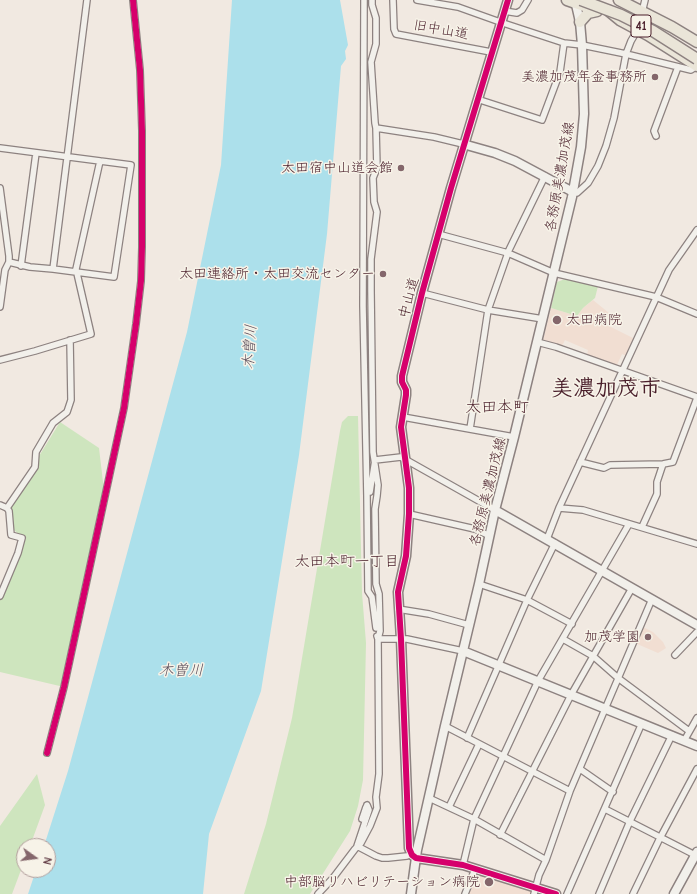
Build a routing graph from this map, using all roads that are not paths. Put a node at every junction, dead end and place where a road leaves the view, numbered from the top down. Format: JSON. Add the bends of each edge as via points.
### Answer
{"nodes":[{"id":1,"x":88,"y":0,"type":"edge"},
{"id":2,"x":133,"y":0,"type":"edge"},
{"id":3,"x":364,"y":0,"type":"edge"},
{"id":4,"x":372,"y":0,"type":"edge"},
{"id":5,"x":393,"y":0,"type":"edge"},
{"id":6,"x":417,"y":0,"type":"edge"},
{"id":7,"x":508,"y":0,"type":"edge"},
{"id":8,"x":524,"y":0,"type":"edge"},
{"id":9,"x":528,"y":0,"type":"edge"},
{"id":10,"x":574,"y":0,"type":"edge"},
{"id":11,"x":589,"y":0,"type":"edge"},
{"id":12,"x":592,"y":0,"type":"edge"},
{"id":13,"x":619,"y":0,"type":"edge"},
{"id":14,"x":645,"y":0,"type":"edge"},
{"id":15,"x":522,"y":10,"type":"junction"},
{"id":16,"x":597,"y":10,"type":"junction"},
{"id":17,"x":504,"y":11,"type":"junction"},
{"id":18,"x":642,"y":11,"type":"junction"},
{"id":19,"x":620,"y":20,"type":"junction"},
{"id":20,"x":500,"y":22,"type":"junction"},
{"id":21,"x":580,"y":22,"type":"junction"},
{"id":22,"x":638,"y":29,"type":"junction"},
{"id":23,"x":697,"y":42,"type":"edge"},
{"id":24,"x":564,"y":43,"type":"junction"},
{"id":25,"x":582,"y":45,"type":"junction"},
{"id":26,"x":491,"y":52,"type":"junction"},
{"id":27,"x":626,"y":54,"type":"junction"},
{"id":28,"x":694,"y":63,"type":"edge"},
{"id":29,"x":678,"y":67,"type":"junction"},
{"id":30,"x":478,"y":99,"type":"junction"},
{"id":31,"x":376,"y":128,"type":"junction"},
{"id":32,"x":656,"y":136,"type":"dead end"},
{"id":33,"x":463,"y":144,"type":"junction"},
{"id":34,"x":0,"y":148,"type":"edge"},
{"id":35,"x":36,"y":153,"type":"junction"},
{"id":36,"x":67,"y":157,"type":"junction"},
{"id":37,"x":100,"y":161,"type":"junction"},
{"id":38,"x":545,"y":176,"type":"junction"},
{"id":39,"x":0,"y":188,"type":"edge"},
{"id":40,"x":573,"y":192,"type":"junction"},
{"id":41,"x":697,"y":230,"type":"edge"},
{"id":42,"x":438,"y":234,"type":"junction"},
{"id":43,"x":508,"y":253,"type":"junction"},
{"id":44,"x":9,"y":262,"type":"junction"},
{"id":45,"x":21,"y":266,"type":"junction"},
{"id":46,"x":52,"y":269,"type":"junction"},
{"id":47,"x":78,"y":272,"type":"junction"},
{"id":48,"x":554,"y":273,"type":"junction"},
{"id":49,"x":422,"y":292,"type":"junction"},
{"id":50,"x":656,"y":297,"type":"junction"},
{"id":51,"x":0,"y":306,"type":"edge"},
{"id":52,"x":488,"y":310,"type":"junction"},
{"id":53,"x":697,"y":314,"type":"edge"},
{"id":54,"x":543,"y":319,"type":"junction"},
{"id":55,"x":70,"y":340,"type":"junction"},
{"id":56,"x":537,"y":342,"type":"junction"},
{"id":57,"x":0,"y":360,"type":"edge"},
{"id":58,"x":622,"y":371,"type":"junction"},
{"id":59,"x":697,"y":398,"type":"edge"},
{"id":60,"x":402,"y":417,"type":"junction"},
{"id":61,"x":470,"y":429,"type":"junction"},
{"id":62,"x":514,"y":437,"type":"junction"},
{"id":63,"x":405,"y":459,"type":"junction"},
{"id":64,"x":375,"y":460,"type":"junction"},
{"id":65,"x":580,"y":462,"type":"junction"},
{"id":66,"x":663,"y":464,"type":"junction"},
{"id":67,"x":367,"y":498,"type":"junction"},
{"id":68,"x":0,"y":505,"type":"edge"},
{"id":69,"x":7,"y":508,"type":"junction"},
{"id":70,"x":559,"y":508,"type":"junction"},
{"id":71,"x":495,"y":510,"type":"junction"},
{"id":72,"x":409,"y":514,"type":"junction"},
{"id":73,"x":629,"y":524,"type":"junction"},
{"id":74,"x":642,"y":527,"type":"junction"},
{"id":75,"x":490,"y":536,"type":"junction"},
{"id":76,"x":547,"y":539,"type":"junction"},
{"id":77,"x":555,"y":543,"type":"junction"},
{"id":78,"x":697,"y":544,"type":"edge"},
{"id":79,"x":603,"y":571,"type":"junction"},
{"id":80,"x":479,"y":584,"type":"junction"},
{"id":81,"x":632,"y":588,"type":"junction"},
{"id":82,"x":0,"y":596,"type":"edge"},
{"id":83,"x":527,"y":600,"type":"junction"},
{"id":84,"x":652,"y":600,"type":"junction"},
{"id":85,"x":398,"y":609,"type":"junction"},
{"id":86,"x":572,"y":624,"type":"junction"},
{"id":87,"x":469,"y":625,"type":"junction"},
{"id":88,"x":697,"y":625,"type":"edge"},
{"id":89,"x":697,"y":632,"type":"edge"},
{"id":90,"x":378,"y":639,"type":"junction"},
{"id":91,"x":401,"y":639,"type":"junction"},
{"id":92,"x":563,"y":639,"type":"junction"},
{"id":93,"x":463,"y":650,"type":"junction"},
{"id":94,"x":675,"y":655,"type":"dead end"},
{"id":95,"x":593,"y":656,"type":"junction"},
{"id":96,"x":499,"y":665,"type":"junction"},
{"id":97,"x":618,"y":678,"type":"junction"},
{"id":98,"x":538,"y":681,"type":"junction"},
{"id":99,"x":571,"y":694,"type":"junction"},
{"id":100,"x":605,"y":709,"type":"junction"},
{"id":101,"x":697,"y":718,"type":"edge"},
{"id":102,"x":642,"y":723,"type":"junction"},
{"id":103,"x":445,"y":726,"type":"junction"},
{"id":104,"x":689,"y":731,"type":"junction"},
{"id":105,"x":672,"y":735,"type":"junction"},
{"id":106,"x":467,"y":738,"type":"junction"},
{"id":107,"x":684,"y":741,"type":"junction"},
{"id":108,"x":479,"y":744,"type":"junction"},
{"id":109,"x":697,"y":746,"type":"edge"},
{"id":110,"x":47,"y":753,"type":"dead end"},
{"id":111,"x":503,"y":756,"type":"junction"},
{"id":112,"x":580,"y":769,"type":"junction"},
{"id":113,"x":697,"y":769,"type":"edge"},
{"id":114,"x":533,"y":771,"type":"junction"},
{"id":115,"x":570,"y":791,"type":"junction"},
{"id":116,"x":613,"y":792,"type":"junction"},
{"id":117,"x":429,"y":798,"type":"junction"},
{"id":118,"x":449,"y":807,"type":"junction"},
{"id":119,"x":605,"y":808,"type":"junction"},
{"id":120,"x":362,"y":819,"type":"dead end"},
{"id":121,"x":474,"y":819,"type":"junction"},
{"id":122,"x":630,"y":821,"type":"junction"},
{"id":123,"x":500,"y":835,"type":"junction"},
{"id":124,"x":661,"y":838,"type":"junction"},
{"id":125,"x":357,"y":846,"type":"junction"},
{"id":126,"x":696,"y":854,"type":"edge"},
{"id":127,"x":407,"y":856,"type":"dead end"},
{"id":128,"x":416,"y":858,"type":"junction"},
{"id":129,"x":546,"y":860,"type":"junction"},
{"id":130,"x":463,"y":865,"type":"junction"},
{"id":131,"x":475,"y":869,"type":"junction"},
{"id":132,"x":412,"y":890,"type":"edge"},
{"id":133,"x":535,"y":891,"type":"edge"},
{"id":134,"x":318,"y":894,"type":"edge"},
{"id":135,"x":417,"y":894,"type":"edge"},
{"id":136,"x":465,"y":894,"type":"edge"},
{"id":137,"x":556,"y":894,"type":"edge"},
{"id":138,"x":567,"y":894,"type":"edge"},
{"id":139,"x":599,"y":894,"type":"edge"},
{"id":140,"x":633,"y":894,"type":"edge"},
{"id":141,"x":674,"y":894,"type":"edge"}],
"edges":[{"from":1,"to":36,"type":"street"},
{"from":2,"to":110,"type":"street","via":[[140,70],[142,131],[141,281],[124,408],[64,687]]},
{"from":3,"to":67,"type":"street","via":[[363,306]]},
{"from":4,"to":31,"type":"street","via":[[376,18],[376,44],[371,62]]},
{"from":5,"to":26,"type":"street","name":"旧中山道","via":[[396,34]]},
{"from":6,"to":20,"type":"street","via":[[458,7]]},
{"from":7,"to":17,"type":"street","name":"中山道"},
{"from":8,"to":15,"type":"street"},
{"from":9,"to":15,"type":"street"},
{"from":10,"to":16,"type":"highway"},
{"from":10,"to":21,"type":"street","name":"各務原美濃加茂線"},
{"from":10,"to":28,"type":"highway","number":"41","bridge":true,"via":[[621,15],[646,28],[672,42]]},
{"from":11,"to":28,"type":"highway","number":"41","bridge":true,"via":[[647,25]]},
{"from":12,"to":19,"type":"highway"},
{"from":13,"to":18,"type":"highway"},
{"from":14,"to":18,"type":"street"},
{"from":15,"to":17,"type":"street","via":[[517,13]]},
{"from":16,"to":19,"type":"highway"},
{"from":16,"to":21,"type":"highway","via":[[588,13]]},
{"from":17,"to":20,"type":"street","name":"中山道"},
{"from":18,"to":22,"type":"street"},
{"from":18,"to":23,"type":"highway"},
{"from":19,"to":22,"type":"highway"},
{"from":20,"to":24,"type":"street"},
{"from":20,"to":26,"type":"street","name":"中山道"},
{"from":21,"to":25,"type":"street","name":"各務原美濃加茂線"},
{"from":22,"to":27,"type":"street"},
{"from":22,"to":28,"type":"highway"},
{"from":24,"to":25,"type":"street"},
{"from":24,"to":30,"type":"street","via":[[560,72],[542,120]]},
{"from":25,"to":27,"type":"street"},
{"from":25,"to":40,"type":"street","name":"各務原美濃加茂線","via":[[584,114]]},
{"from":26,"to":30,"type":"street","name":"中山道"},
{"from":27,"to":29,"type":"street"},
{"from":27,"to":40,"type":"street","via":[[606,146],[588,183],[577,193]]},
{"from":28,"to":29,"type":"street"},
{"from":29,"to":32,"type":"street","via":[[654,131]]},
{"from":30,"to":33,"type":"street","name":"中山道"},
{"from":31,"to":33,"type":"street"},
{"from":31,"to":64,"type":"street","via":[[377,168],[374,178],[374,202],[377,212],[370,291]]},
{"from":33,"to":38,"type":"street","via":[[504,156]]},
{"from":33,"to":42,"type":"street","name":"中山道"},
{"from":34,"to":35,"type":"street"},
{"from":35,"to":36,"type":"street"},
{"from":35,"to":45,"type":"street"},
{"from":36,"to":37,"type":"street"},
{"from":36,"to":46,"type":"street"},
{"from":37,"to":47,"type":"street","via":[[76,269]]},
{"from":37,"to":47,"type":"street","via":[[131,165],[114,277]]},
{"from":38,"to":40,"type":"street"},
{"from":38,"to":43,"type":"street"},
{"from":39,"to":44,"type":"street"},
{"from":40,"to":48,"type":"street","name":"各務原美濃加茂線"},
{"from":41,"to":50,"type":"street","via":[[669,270]]},
{"from":42,"to":43,"type":"street"},
{"from":42,"to":49,"type":"street","name":"中山道"},
{"from":43,"to":48,"type":"street"},
{"from":43,"to":52,"type":"street"},
{"from":44,"to":45,"type":"street"},
{"from":44,"to":51,"type":"street","via":[[5,270]]},
{"from":45,"to":46,"type":"street"},
{"from":46,"to":47,"type":"street"},
{"from":47,"to":55,"type":"street","via":[[91,334]]},
{"from":48,"to":50,"type":"street"},
{"from":48,"to":54,"type":"street","name":"各務原美濃加茂線"},
{"from":49,"to":52,"type":"street"},
{"from":49,"to":60,"type":"street","name":"中山道","via":[[402,376],[406,395]]},
{"from":50,"to":53,"type":"street"},
{"from":50,"to":58,"type":"street"},
{"from":52,"to":54,"type":"street"},
{"from":52,"to":61,"type":"street"},
{"from":54,"to":56,"type":"street","name":"各務原美濃加茂線"},
{"from":55,"to":57,"type":"street"},
{"from":55,"to":69,"type":"street","via":[[71,400],[67,412],[52,423],[36,452],[34,467]]},
{"from":56,"to":58,"type":"street"},
{"from":56,"to":62,"type":"street","name":"各務原美濃加茂線"},
{"from":58,"to":59,"type":"street"},
{"from":58,"to":65,"type":"street"},
{"from":59,"to":66,"type":"street","via":[[673,462]]},
{"from":60,"to":61,"type":"street"},
{"from":60,"to":63,"type":"street","name":"中山道"},
{"from":61,"to":62,"type":"street"},
{"from":62,"to":71,"type":"street","name":"各務原美濃加茂線"},
{"from":63,"to":64,"type":"street","via":[[401,457]]},
{"from":63,"to":71,"type":"street"},
{"from":63,"to":72,"type":"street","name":"中山道"},
{"from":64,"to":67,"type":"street","via":[[370,494]]},
{"from":64,"to":90,"type":"street","via":[[378,485],[375,509],[376,584],[379,594],[380,631]]},
{"from":65,"to":66,"type":"street","via":[[604,468],[610,465]]},
{"from":65,"to":70,"type":"street"},
{"from":66,"to":74,"type":"street","via":[[657,482],[657,494]]},
{"from":67,"to":90,"type":"street","via":[[368,591],[372,597]]},
{"from":68,"to":69,"type":"street"},
{"from":69,"to":82,"type":"street","via":[[11,535],[22,538],[22,541]]},
{"from":70,"to":73,"type":"street","via":[[583,510]]},
{"from":70,"to":76,"type":"street"},
{"from":71,"to":75,"type":"street","name":"各務原美濃加茂線"},
{"from":71,"to":76,"type":"street"},
{"from":72,"to":75,"type":"street","via":[[475,529]]},
{"from":72,"to":85,"type":"street","name":"中山道"},
{"from":73,"to":74,"type":"street"},
{"from":73,"to":79,"type":"street"},
{"from":74,"to":78,"type":"street"},
{"from":75,"to":80,"type":"street","name":"各務原美濃加茂線"},
{"from":76,"to":77,"type":"street"},
{"from":77,"to":79,"type":"street"},
{"from":77,"to":83,"type":"street"},
{"from":79,"to":81,"type":"street"},
{"from":79,"to":86,"type":"street"},
{"from":80,"to":83,"type":"street"},
{"from":80,"to":87,"type":"street","name":"各務原美濃加茂線"},
{"from":81,"to":84,"type":"street"},
{"from":81,"to":95,"type":"street"},
{"from":83,"to":86,"type":"street"},
{"from":83,"to":96,"type":"street"},
{"from":84,"to":88,"type":"street"},
{"from":84,"to":97,"type":"street"},
{"from":85,"to":87,"type":"street"},
{"from":85,"to":91,"type":"street","name":"中山道"},
{"from":86,"to":92,"type":"street"},
{"from":87,"to":93,"type":"street","name":"各務原美濃加茂線"},
{"from":89,"to":94,"type":"street"},
{"from":90,"to":91,"type":"street"},
{"from":90,"to":125,"type":"street","via":[[380,774],[377,808],[370,826]]},
{"from":91,"to":93,"type":"street"},
{"from":91,"to":128,"type":"street","name":"中山道","via":[[409,848]]},
{"from":92,"to":95,"type":"street"},
{"from":92,"to":98,"type":"street"},
{"from":93,"to":96,"type":"street"},
{"from":93,"to":103,"type":"street","name":"各務原美濃加茂線"},
{"from":95,"to":97,"type":"street"},
{"from":95,"to":99,"type":"street"},
{"from":96,"to":98,"type":"street"},
{"from":96,"to":106,"type":"street"},
{"from":97,"to":100,"type":"street"},
{"from":97,"to":104,"type":"street"},
{"from":98,"to":99,"type":"street"},
{"from":98,"to":111,"type":"street"},
{"from":99,"to":100,"type":"street"},
{"from":99,"to":114,"type":"street"},
{"from":100,"to":102,"type":"street"},
{"from":100,"to":112,"type":"street"},
{"from":101,"to":104,"type":"street"},
{"from":102,"to":105,"type":"street"},
{"from":102,"to":116,"type":"street"},
{"from":103,"to":106,"type":"street"},
{"from":103,"to":117,"type":"street","name":"各務原美濃加茂線"},
{"from":104,"to":107,"type":"street"},
{"from":105,"to":107,"type":"street"},
{"from":105,"to":122,"type":"street"},
{"from":106,"to":108,"type":"street"},
{"from":107,"to":109,"type":"street"},
{"from":108,"to":111,"type":"street"},
{"from":108,"to":118,"type":"street"},
{"from":111,"to":114,"type":"street"},
{"from":111,"to":121,"type":"street"},
{"from":112,"to":115,"type":"street"},
{"from":112,"to":116,"type":"street"},
{"from":113,"to":124,"type":"street"},
{"from":114,"to":115,"type":"street"},
{"from":114,"to":123,"type":"street"},
{"from":115,"to":129,"type":"street"},
{"from":116,"to":119,"type":"street"},
{"from":117,"to":118,"type":"street"},
{"from":117,"to":128,"type":"street","name":"各務原美濃加茂線"},
{"from":118,"to":121,"type":"street"},
{"from":119,"to":122,"type":"street"},
{"from":119,"to":138,"type":"street"},
{"from":120,"to":125,"type":"street","via":[[367,805],[369,810]]},
{"from":121,"to":123,"type":"street"},
{"from":121,"to":130,"type":"street"},
{"from":122,"to":124,"type":"street"},
{"from":122,"to":139,"type":"street"},
{"from":123,"to":129,"type":"street"},
{"from":124,"to":126,"type":"street"},
{"from":124,"to":140,"type":"street"},
{"from":125,"to":127,"type":"street","via":[[382,858]]},
{"from":125,"to":134,"type":"street"},
{"from":126,"to":141,"type":"street"},
{"from":128,"to":130,"type":"street"},
{"from":128,"to":132,"type":"street","name":"各務原美濃加茂線"},
{"from":129,"to":133,"type":"street"},
{"from":130,"to":131,"type":"street"},
{"from":131,"to":133,"type":"street"},
{"from":131,"to":136,"type":"street"},
{"from":132,"to":135,"type":"street"},
{"from":133,"to":137,"type":"street"}]}
